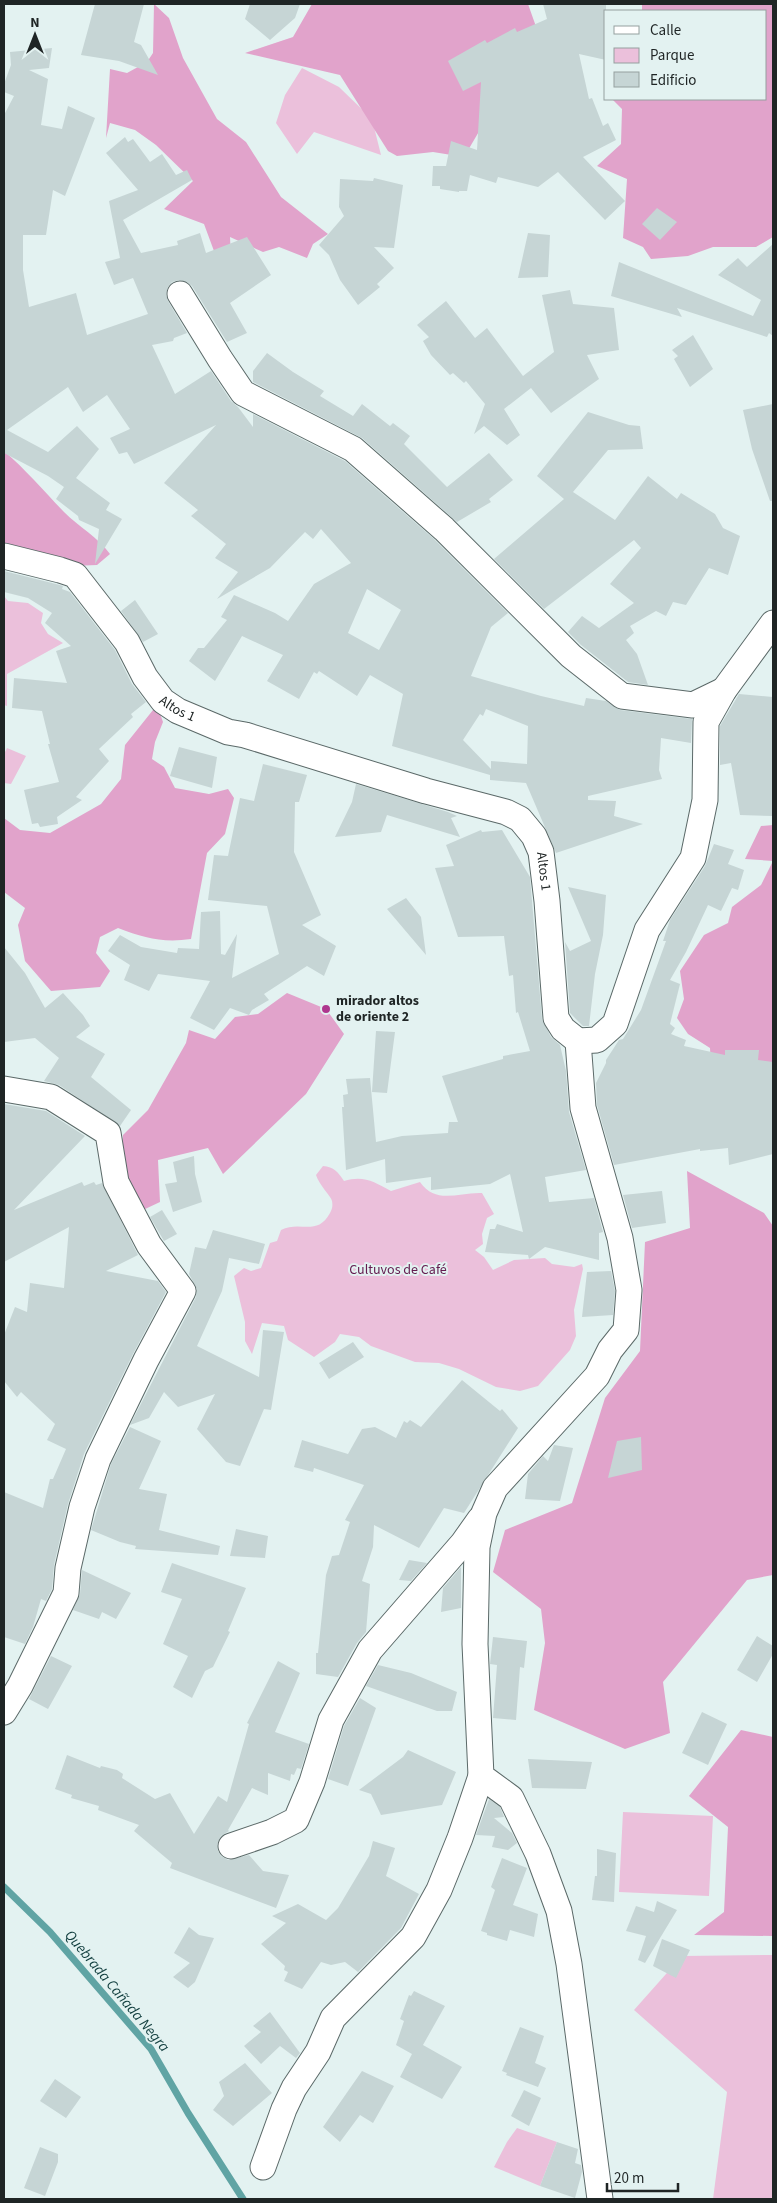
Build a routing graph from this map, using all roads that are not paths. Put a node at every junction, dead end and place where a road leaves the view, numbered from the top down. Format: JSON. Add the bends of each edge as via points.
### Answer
{"nodes":[{"id":1,"x":180,"y":294,"type":"dead end"},
{"id":2,"x":4,"y":556,"type":"edge"},
{"id":3,"x":773,"y":623,"type":"edge"},
{"id":4,"x":724,"y":690,"type":"junction"},
{"id":5,"x":578,"y":1041,"type":"junction"},
{"id":6,"x":4,"y":1089,"type":"edge"},
{"id":7,"x":484,"y":1514,"type":"junction"},
{"id":8,"x":4,"y":1712,"type":"edge"},
{"id":9,"x":481,"y":1776,"type":"junction"},
{"id":10,"x":231,"y":1846,"type":"dead end"},
{"id":11,"x":264,"y":2167,"type":"dead end"},
{"id":12,"x":600,"y":2199,"type":"edge"}],
"edges":[{"from":1,"to":4,"type":"street","via":[[243,393],[353,449],[444,529],[571,656],[622,696],[693,705]]},
{"from":2,"to":5,"type":"street","name":"Altos 1","via":[[75,575],[127,642],[145,677],[163,702],[178,711],[228,732],[426,792],[506,812],[520,819],[534,836],[541,852],[556,1018],[563,1029]]},
{"from":3,"to":4,"type":"street"},
{"from":4,"to":5,"type":"street","via":[[706,722],[705,800],[693,858],[647,930],[615,1024],[597,1040]]},
{"from":5,"to":7,"type":"street","via":[[583,1108],[620,1238],[629,1290],[626,1330],[610,1350],[597,1376],[495,1488]]},
{"from":6,"to":8,"type":"street","via":[[51,1097],[108,1133],[116,1182],[149,1245],[183,1291],[98,1459],[82,1507],[66,1592]]},
{"from":7,"to":9,"type":"street","via":[[477,1547],[475,1644]]},
{"from":7,"to":10,"type":"street","via":[[463,1543],[370,1650],[331,1720],[312,1782],[296,1820]]},
{"from":9,"to":11,"type":"street","via":[[446,1873],[414,1937],[333,2018],[318,2052],[284,2109]]},
{"from":9,"to":12,"type":"street","via":[[510,1798],[538,1854],[559,1911]]}]}
